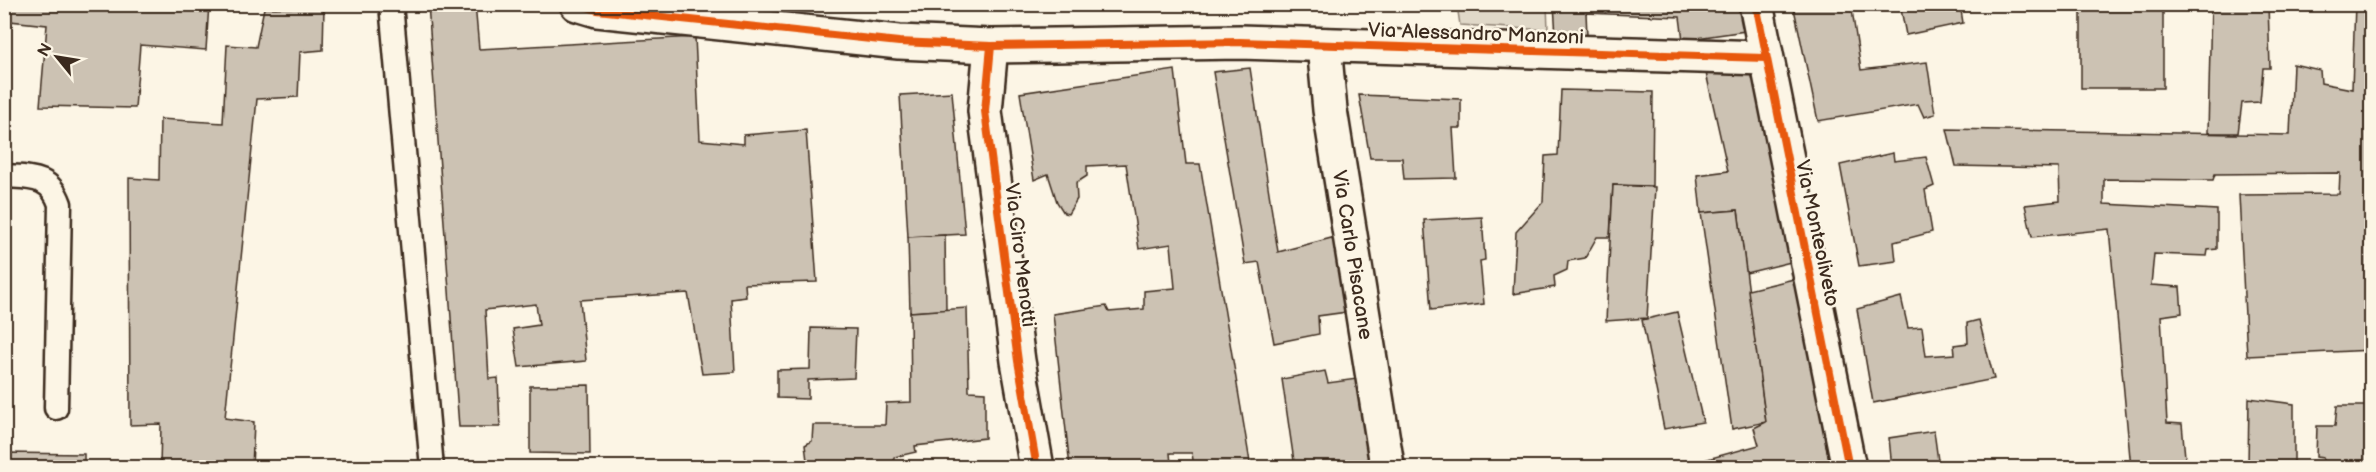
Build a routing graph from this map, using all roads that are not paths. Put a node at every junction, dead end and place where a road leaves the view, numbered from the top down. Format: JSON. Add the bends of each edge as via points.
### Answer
{"nodes":[{"id":1,"x":391,"y":4,"type":"edge"},
{"id":2,"x":577,"y":4,"type":"edge"},
{"id":3,"x":1755,"y":4,"type":"edge"},
{"id":4,"x":1324,"y":45,"type":"junction"},
{"id":5,"x":991,"y":46,"type":"junction"},
{"id":6,"x":1765,"y":58,"type":"junction"},
{"id":7,"x":4,"y":176,"type":"edge"},
{"id":8,"x":56,"y":408,"type":"dead end"},
{"id":9,"x":1387,"y":465,"type":"dead end"},
{"id":10,"x":432,"y":468,"type":"edge"},
{"id":11,"x":1037,"y":468,"type":"edge"},
{"id":12,"x":1849,"y":468,"type":"edge"}],
"edges":[{"from":1,"to":10,"type":"lane"},
{"from":2,"to":5,"type":"street","name":"Via Alessandro Manzoni","via":[[597,10],[899,42]]},
{"from":3,"to":6,"type":"street","name":"Via Monteoliveto"},
{"from":4,"to":5,"type":"street","name":"Via Alessandro Manzoni","via":[[1240,42]]},
{"from":4,"to":6,"type":"street","name":"Via Alessandro Manzoni"},
{"from":4,"to":9,"type":"street","name":"Via Carlo Pisacane","via":[[1330,110]]},
{"from":5,"to":11,"type":"street","name":"Via Ciro Menotti","via":[[986,111],[1018,361]]},
{"from":6,"to":12,"type":"street","name":"Via Monteoliveto"},
{"from":7,"to":8,"type":"lane","via":[[47,183],[56,191],[60,204]]}]}
